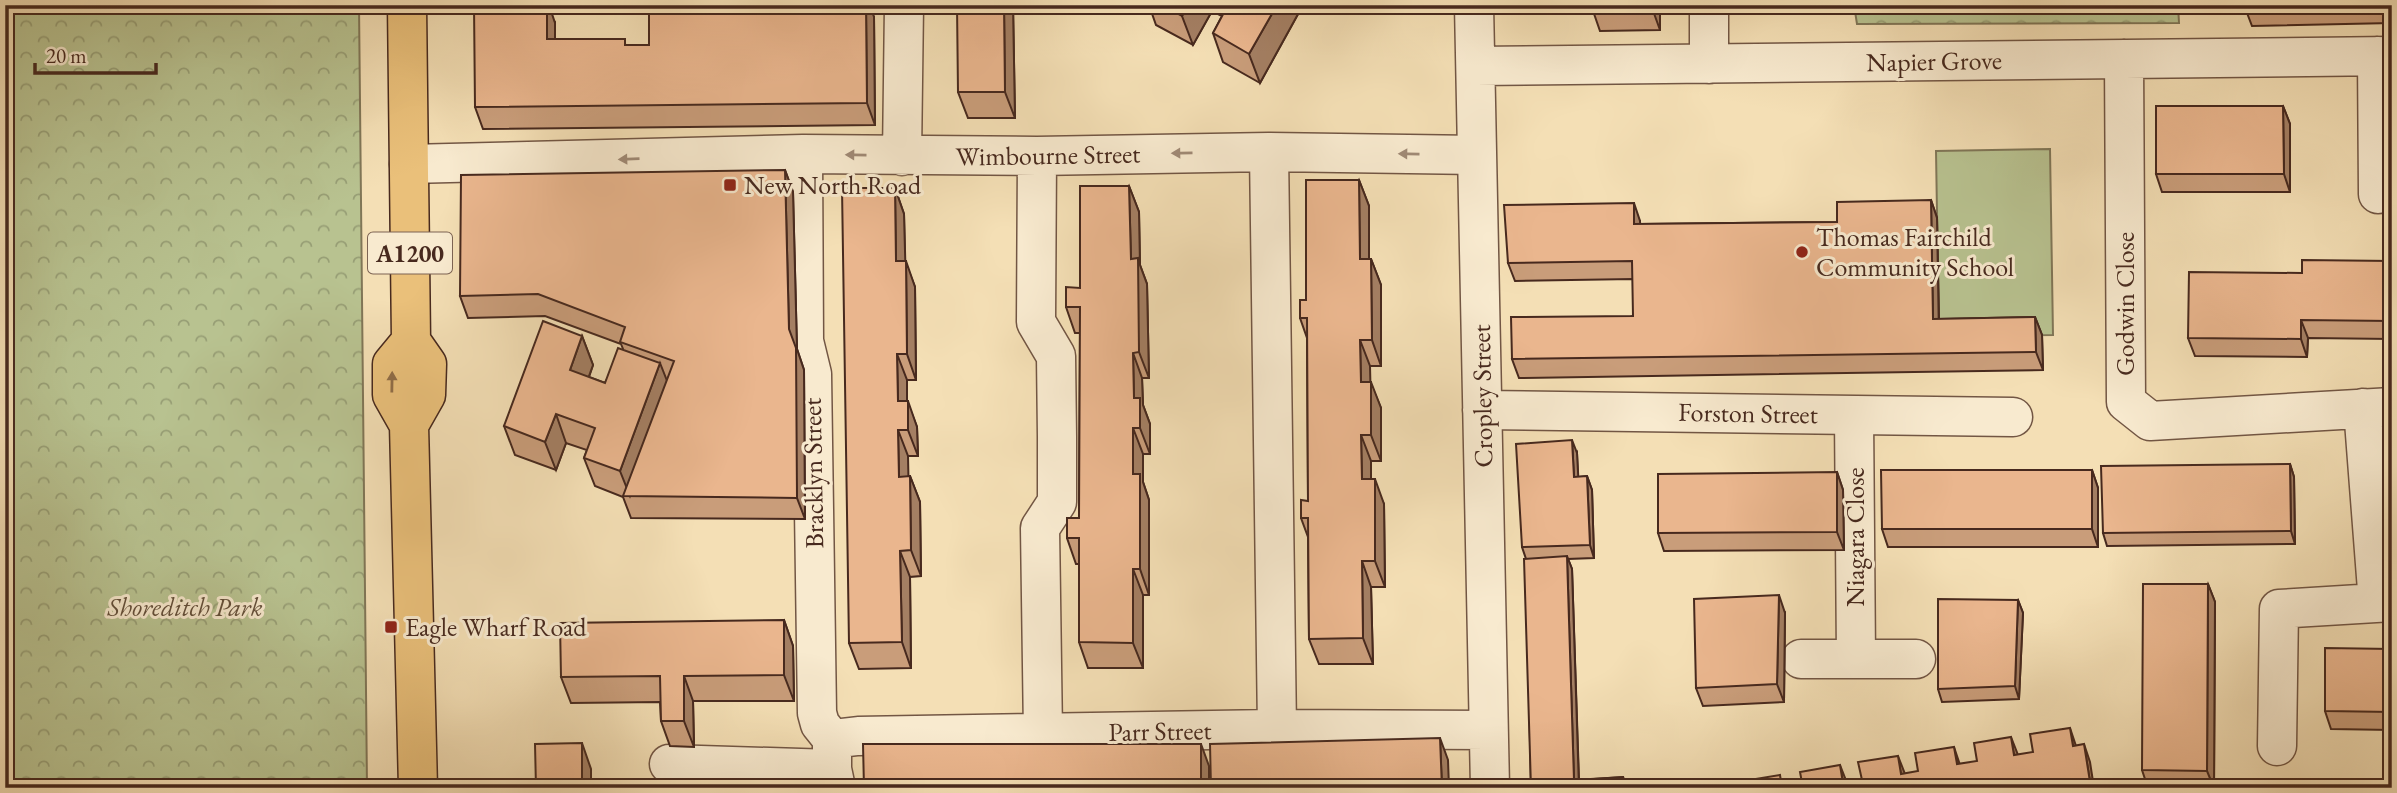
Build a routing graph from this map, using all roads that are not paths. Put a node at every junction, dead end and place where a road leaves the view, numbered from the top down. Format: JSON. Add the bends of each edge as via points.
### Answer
{"nodes":[{"id":1,"x":407,"y":5,"type":"edge"},
{"id":2,"x":1474,"y":5,"type":"edge"},
{"id":3,"x":1709,"y":5,"type":"edge"},
{"id":4,"x":892,"y":7,"type":"edge"},
{"id":5,"x":2384,"y":56,"type":"edge"},
{"id":6,"x":2124,"y":59,"type":"junction"},
{"id":7,"x":1709,"y":64,"type":"junction"},
{"id":8,"x":1476,"y":66,"type":"junction"},
{"id":9,"x":1269,"y":152,"type":"junction"},
{"id":10,"x":1478,"y":155,"type":"junction"},
{"id":11,"x":902,"y":156,"type":"junction"},
{"id":12,"x":1037,"y":156,"type":"junction"},
{"id":13,"x":409,"y":164,"type":"junction"},
{"id":14,"x":803,"y":172,"type":"junction"},
{"id":15,"x":2378,"y":194,"type":"dead end"},
{"id":16,"x":2377,"y":407,"type":"edge"},
{"id":17,"x":1482,"y":410,"type":"junction"},
{"id":18,"x":1854,"y":415,"type":"junction"},
{"id":19,"x":2013,"y":417,"type":"dead end"},
{"id":20,"x":2385,"y":602,"type":"edge"},
{"id":21,"x":1801,"y":659,"type":"dead end"},
{"id":22,"x":1856,"y":659,"type":"junction"},
{"id":23,"x":1916,"y":659,"type":"dead end"},
{"id":24,"x":1277,"y":729,"type":"junction"},
{"id":25,"x":1488,"y":730,"type":"junction"},
{"id":26,"x":1043,"y":734,"type":"junction"},
{"id":27,"x":2277,"y":746,"type":"dead end"},
{"id":28,"x":669,"y":764,"type":"dead end"},
{"id":29,"x":833,"y":765,"type":"edge"},
{"id":30,"x":418,"y":788,"type":"edge"},
{"id":31,"x":1490,"y":788,"type":"edge"}],
"edges":[{"from":1,"to":13,"type":"main road","number":"A1200"},
{"from":2,"to":8,"type":"street","name":"Cropley Street"},
{"from":3,"to":7,"type":"street"},
{"from":4,"to":11,"type":"street"},
{"from":5,"to":6,"type":"street","name":"Napier Grove"},
{"from":5,"to":15,"type":"street"},
{"from":6,"to":7,"type":"street","name":"Napier Grove"},
{"from":6,"to":16,"type":"street","name":"Godwin Close","via":[[2126,402],[2150,421]]},
{"from":7,"to":8,"type":"street","name":"Napier Grove"},
{"from":8,"to":10,"type":"street","name":"Cropley Street"},
{"from":10,"to":9,"type":"street","name":"Wimbourne Street","one_way":true},
{"from":9,"to":12,"type":"street","name":"Wimbourne Street","one_way":true},
{"from":9,"to":24,"type":"street"},
{"from":10,"to":17,"type":"street","name":"Cropley Street"},
{"from":11,"to":12,"type":"street","name":"Wimbourne Street"},
{"from":11,"to":14,"type":"street","name":"Wimbourne Street","one_way":true},
{"from":12,"to":26,"type":"street","via":[[1036,322],[1056,356],[1057,502],[1040,528]]},
{"from":14,"to":13,"type":"street","name":"Wimbourne Street","one_way":true},
{"from":13,"to":30,"type":"main road","number":"A1200","via":[[411,341],[392,364],[392,395],[409,425]]},
{"from":14,"to":29,"type":"street","name":"Bracklyn Street","via":[[804,341],[813,402],[817,713]]},
{"from":16,"to":20,"type":"street"},
{"from":17,"to":18,"type":"street","name":"Forston Street"},
{"from":17,"to":25,"type":"street","name":"Cropley Street"},
{"from":18,"to":19,"type":"street","name":"Forston Street"},
{"from":18,"to":22,"type":"street","name":"Niagara Close"},
{"from":20,"to":27,"type":"street","via":[[2279,609]]},
{"from":21,"to":22,"type":"street"},
{"from":22,"to":23,"type":"street"},
{"from":24,"to":25,"type":"street","name":"Parr Street"},
{"from":24,"to":26,"type":"street","name":"Parr Street"},
{"from":25,"to":31,"type":"street","name":"Cropley Street"},
{"from":26,"to":29,"type":"street","name":"Parr Street","via":[[858,736]]},
{"from":28,"to":29,"type":"street","name":"Parr Street"}]}
